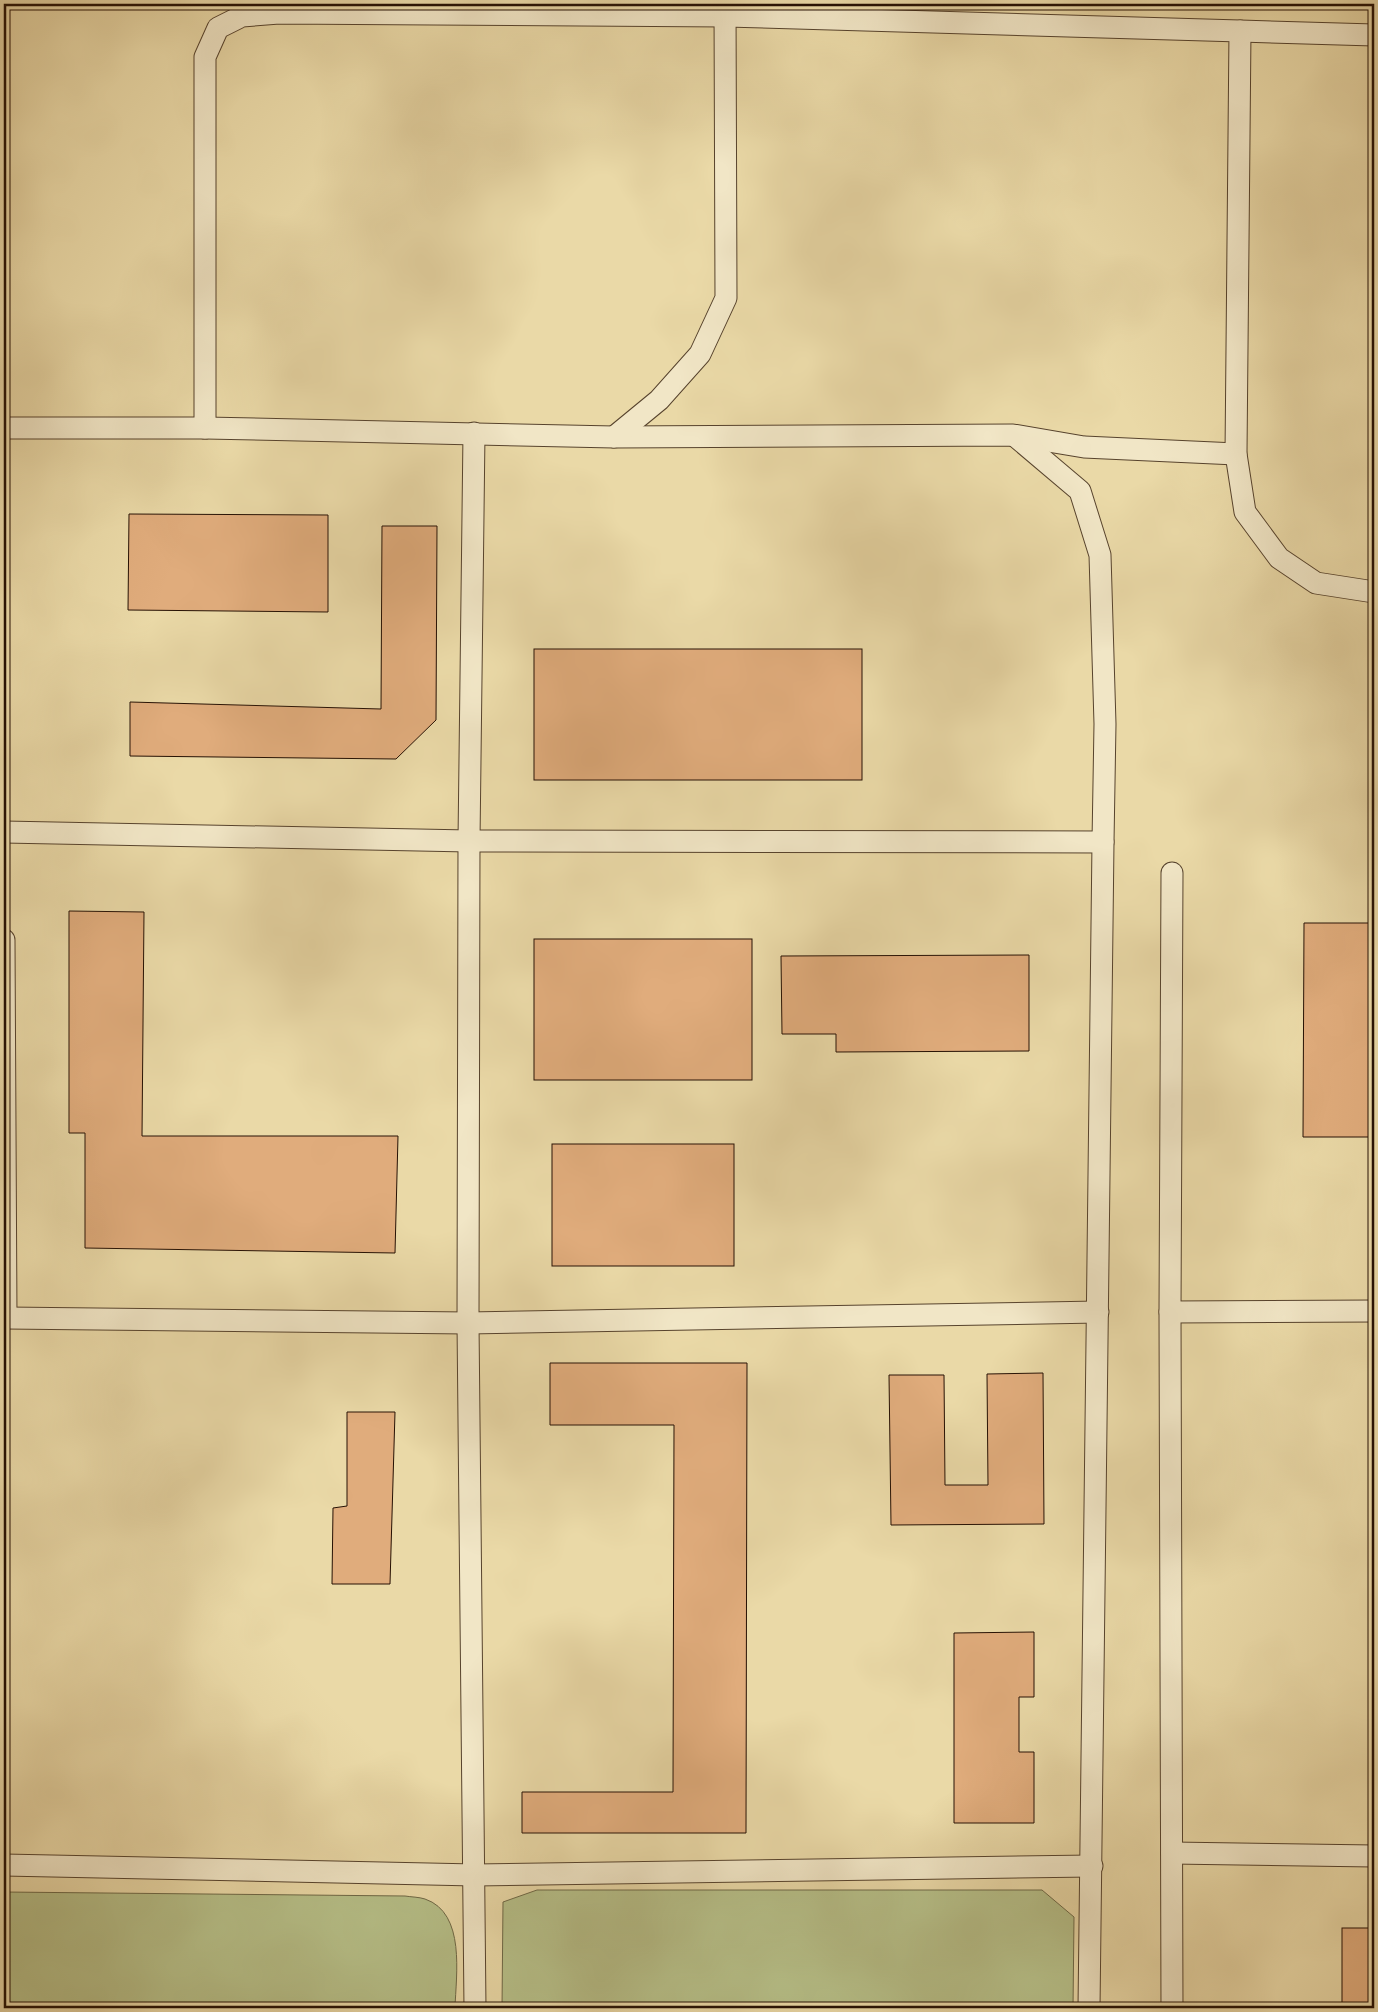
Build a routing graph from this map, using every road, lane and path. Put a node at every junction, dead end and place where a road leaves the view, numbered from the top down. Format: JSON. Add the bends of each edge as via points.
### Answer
{"nodes":[{"id":1,"x":725,"y":10,"type":"edge"},
{"id":2,"x":1240,"y":31,"type":"junction"},
{"id":3,"x":1374,"y":35,"type":"edge"},
{"id":4,"x":4,"y":428,"type":"edge"},
{"id":5,"x":205,"y":428,"type":"junction"},
{"id":6,"x":474,"y":434,"type":"junction"},
{"id":7,"x":1013,"y":435,"type":"junction"},
{"id":8,"x":614,"y":436,"type":"junction"},
{"id":9,"x":1236,"y":454,"type":"junction"},
{"id":10,"x":1374,"y":592,"type":"edge"},
{"id":11,"x":4,"y":832,"type":"edge"},
{"id":12,"x":469,"y":841,"type":"junction"},
{"id":13,"x":1104,"y":842,"type":"junction"},
{"id":14,"x":1172,"y":873,"type":"dead end"},
{"id":15,"x":4,"y":940,"type":"edge"},
{"id":16,"x":1374,"y":1311,"type":"edge"},
{"id":17,"x":1098,"y":1312,"type":"junction"},
{"id":18,"x":1170,"y":1312,"type":"junction"},
{"id":19,"x":5,"y":1318,"type":"edge"},
{"id":20,"x":468,"y":1323,"type":"junction"},
{"id":21,"x":1172,"y":1853,"type":"junction"},
{"id":22,"x":1374,"y":1856,"type":"edge"},
{"id":23,"x":4,"y":1865,"type":"edge"},
{"id":24,"x":1092,"y":1866,"type":"junction"},
{"id":25,"x":475,"y":1875,"type":"junction"},
{"id":26,"x":475,"y":2008,"type":"edge"},
{"id":27,"x":1090,"y":2008,"type":"edge"},
{"id":28,"x":1172,"y":2008,"type":"edge"}],
"edges":[{"from":1,"to":2,"type":"lane"},
{"from":1,"to":5,"type":"lane","via":[[279,13],[242,16],[218,28],[205,56]]},
{"from":1,"to":8,"type":"lane","via":[[726,298],[700,354],[659,400]]},
{"from":2,"to":3,"type":"lane"},
{"from":2,"to":9,"type":"lane"},
{"from":4,"to":5,"type":"lane"},
{"from":5,"to":6,"type":"lane"},
{"from":6,"to":8,"type":"lane"},
{"from":6,"to":12,"type":"lane"},
{"from":7,"to":8,"type":"lane"},
{"from":7,"to":9,"type":"lane","via":[[1084,447]]},
{"from":7,"to":13,"type":"lane","via":[[1080,492],[1100,555],[1105,724]]},
{"from":9,"to":10,"type":"lane","via":[[1245,512],[1278,558],[1316,582]]},
{"from":11,"to":12,"type":"lane"},
{"from":12,"to":13,"type":"lane"},
{"from":12,"to":20,"type":"lane"},
{"from":13,"to":17,"type":"lane"},
{"from":14,"to":18,"type":"lane"},
{"from":15,"to":19,"type":"lane"},
{"from":16,"to":18,"type":"lane"},
{"from":17,"to":20,"type":"lane"},
{"from":17,"to":24,"type":"lane"},
{"from":18,"to":21,"type":"lane"},
{"from":19,"to":20,"type":"lane"},
{"from":20,"to":25,"type":"lane"},
{"from":21,"to":22,"type":"lane"},
{"from":21,"to":28,"type":"lane"},
{"from":23,"to":25,"type":"lane"},
{"from":24,"to":25,"type":"lane"},
{"from":24,"to":27,"type":"lane"},
{"from":25,"to":26,"type":"lane"}]}
